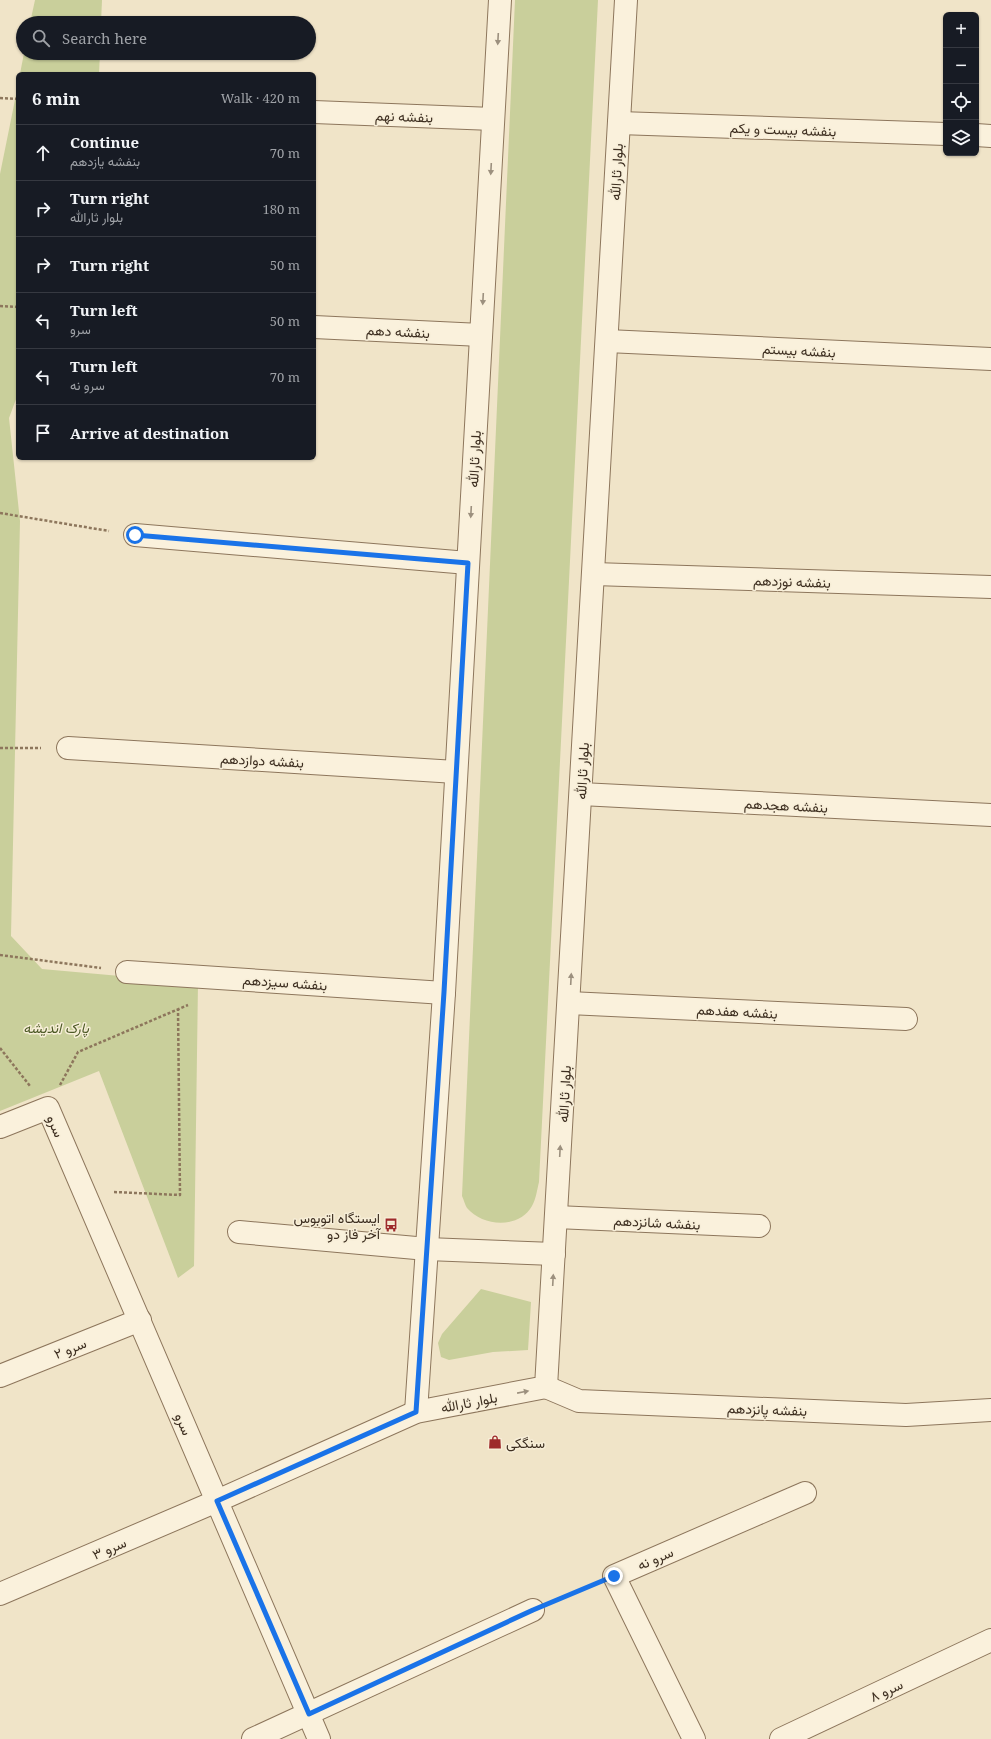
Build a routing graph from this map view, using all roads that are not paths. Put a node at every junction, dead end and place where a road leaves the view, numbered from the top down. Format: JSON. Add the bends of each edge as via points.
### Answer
{"nodes":[{"id":1,"x":500,"y":0,"type":"edge"},
{"id":2,"x":626,"y":0,"type":"edge"},
{"id":3,"x":316,"y":112,"type":"edge"},
{"id":4,"x":493,"y":119,"type":"junction"},
{"id":5,"x":619,"y":123,"type":"junction"},
{"id":6,"x":943,"y":134,"type":"edge"},
{"id":7,"x":979,"y":135,"type":"edge"},
{"id":8,"x":991,"y":136,"type":"edge"},
{"id":9,"x":316,"y":327,"type":"edge"},
{"id":10,"x":481,"y":335,"type":"junction"},
{"id":11,"x":607,"y":341,"type":"junction"},
{"id":12,"x":991,"y":359,"type":"edge"},
{"id":13,"x":135,"y":535,"type":"road end"},
{"id":14,"x":468,"y":563,"type":"junction"},
{"id":15,"x":594,"y":574,"type":"junction"},
{"id":16,"x":991,"y":587,"type":"edge"},
{"id":17,"x":68,"y":748,"type":"road end"},
{"id":18,"x":456,"y":772,"type":"junction"},
{"id":19,"x":581,"y":794,"type":"junction"},
{"id":20,"x":991,"y":816,"type":"edge"},
{"id":21,"x":127,"y":972,"type":"road end"},
{"id":22,"x":444,"y":992,"type":"junction"},
{"id":23,"x":569,"y":1003,"type":"junction"},
{"id":24,"x":906,"y":1019,"type":"dead end"},
{"id":25,"x":0,"y":1127,"type":"edge"},
{"id":26,"x":556,"y":1218,"type":"junction"},
{"id":27,"x":759,"y":1226,"type":"dead end"},
{"id":28,"x":239,"y":1232,"type":"dead end"},
{"id":29,"x":427,"y":1249,"type":"junction"},
{"id":30,"x":554,"y":1254,"type":"junction"},
{"id":31,"x":140,"y":1320,"type":"junction"},
{"id":32,"x":0,"y":1376,"type":"edge"},
{"id":33,"x":546,"y":1387,"type":"junction"},
{"id":34,"x":991,"y":1410,"type":"edge"},
{"id":35,"x":416,"y":1412,"type":"junction"},
{"id":36,"x":805,"y":1493,"type":"dead end"},
{"id":37,"x":217,"y":1501,"type":"junction"},
{"id":38,"x":0,"y":1594,"type":"edge"},
{"id":39,"x":533,"y":1610,"type":"road end"},
{"id":40,"x":991,"y":1640,"type":"edge"},
{"id":41,"x":309,"y":1714,"type":"junction"},
{"id":42,"x":253,"y":1739,"type":"edge"},
{"id":43,"x":320,"y":1739,"type":"edge"},
{"id":44,"x":694,"y":1739,"type":"edge"},
{"id":45,"x":781,"y":1739,"type":"edge"}],
"edges":[{"from":1,"to":4,"type":"street","name":"بلوار ثارالله","one_way":true},
{"from":2,"to":5,"type":"street","name":"بلوار ثارالله"},
{"from":3,"to":4,"type":"street","name":"بنفشه نهم"},
{"from":4,"to":10,"type":"street","name":"بلوار ثارالله","one_way":true},
{"from":5,"to":6,"type":"street","name":"بنفشه بیست و یکم"},
{"from":5,"to":11,"type":"street","name":"بلوار ثارالله"},
{"from":7,"to":8,"type":"street"},
{"from":9,"to":10,"type":"street","name":"بنفشه دهم"},
{"from":10,"to":14,"type":"street","name":"بلوار ثارالله","one_way":true},
{"from":11,"to":12,"type":"street","name":"بنفشه بیستم"},
{"from":11,"to":15,"type":"street","name":"بلوار ثارالله"},
{"from":13,"to":14,"type":"street"},
{"from":14,"to":18,"type":"street","name":"بلوار ثارالله"},
{"from":15,"to":16,"type":"street","name":"بنفشه نوزدهم"},
{"from":15,"to":19,"type":"street","name":"بلوار ثارالله"},
{"from":17,"to":18,"type":"street","name":"بنفشه دوازدهم"},
{"from":18,"to":22,"type":"street","name":"بلوار ثارالله"},
{"from":19,"to":20,"type":"street","name":"بنفشه هجدهم"},
{"from":23,"to":19,"type":"street","name":"بلوار ثارالله","one_way":true},
{"from":21,"to":22,"type":"street","name":"بنفشه سیزدهم"},
{"from":22,"to":29,"type":"street","name":"بلوار ثارالله"},
{"from":23,"to":24,"type":"street","name":"بنفشه هفدهم"},
{"from":26,"to":23,"type":"street","name":"بلوار ثارالله","one_way":true},
{"from":25,"to":31,"type":"street","name":"سرو","via":[[48,1108]]},
{"from":26,"to":27,"type":"street","name":"بنفشه شانزدهم"},
{"from":26,"to":30,"type":"street","name":"بلوار ثارالله"},
{"from":28,"to":29,"type":"street"},
{"from":29,"to":30,"type":"street"},
{"from":29,"to":35,"type":"street","name":"بلوار ثارالله"},
{"from":33,"to":30,"type":"street","name":"بلوار ثارالله","one_way":true},
{"from":31,"to":32,"type":"street","name":"سرو ۲"},
{"from":31,"to":37,"type":"street","name":"سرو"},
{"from":33,"to":34,"type":"street","name":"بنفشه پانزدهم","via":[[579,1401],[906,1415]]},
{"from":35,"to":33,"type":"street","name":"بلوار ثارالله","one_way":true},
{"from":35,"to":37,"type":"street","name":"سرو ۳"},
{"from":36,"to":44,"type":"street","name":"سرو نه","via":[[614,1576]]},
{"from":37,"to":38,"type":"street","name":"سرو ۳"},
{"from":37,"to":41,"type":"street","name":"سرو"},
{"from":39,"to":41,"type":"street"},
{"from":40,"to":45,"type":"street","name":"سرو ۸"},
{"from":41,"to":42,"type":"street"},
{"from":41,"to":43,"type":"street","name":"سرو"}]}
